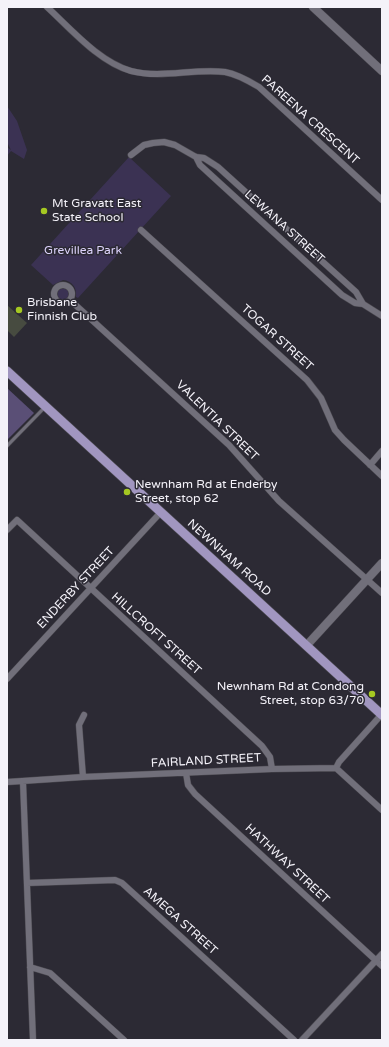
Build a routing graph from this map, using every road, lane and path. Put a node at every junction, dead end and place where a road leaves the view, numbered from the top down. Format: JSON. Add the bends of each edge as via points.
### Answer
{"nodes":[{"id":1,"x":47,"y":7,"type":"edge"},
{"id":2,"x":313,"y":7,"type":"edge"},
{"id":3,"x":382,"y":71,"type":"edge"},
{"id":4,"x":130,"y":155,"type":"dead end"},
{"id":5,"x":196,"y":157,"type":"junction"},
{"id":6,"x":382,"y":200,"type":"edge"},
{"id":7,"x":141,"y":230,"type":"dead end"},
{"id":8,"x":70,"y":300,"type":"dead end"},
{"id":9,"x":363,"y":304,"type":"junction"},
{"id":10,"x":382,"y":316,"type":"edge"},
{"id":11,"x":7,"y":371,"type":"edge"},
{"id":12,"x":46,"y":406,"type":"junction"},
{"id":13,"x":7,"y":446,"type":"edge"},
{"id":14,"x":382,"y":451,"type":"edge"},
{"id":15,"x":370,"y":465,"type":"junction"},
{"id":16,"x":382,"y":476,"type":"edge"},
{"id":17,"x":161,"y":512,"type":"junction"},
{"id":18,"x":7,"y":530,"type":"edge"},
{"id":19,"x":382,"y":563,"type":"edge"},
{"id":20,"x":367,"y":580,"type":"junction"},
{"id":21,"x":90,"y":588,"type":"junction"},
{"id":22,"x":382,"y":593,"type":"edge"},
{"id":23,"x":307,"y":645,"type":"junction"},
{"id":24,"x":7,"y":680,"type":"edge"},
{"id":25,"x":382,"y":714,"type":"edge"},
{"id":26,"x":84,"y":715,"type":"dead end"},
{"id":27,"x":336,"y":768,"type":"junction"},
{"id":28,"x":272,"y":769,"type":"junction"},
{"id":29,"x":186,"y":773,"type":"junction"},
{"id":30,"x":83,"y":777,"type":"junction"},
{"id":31,"x":7,"y":782,"type":"edge"},
{"id":32,"x":23,"y":782,"type":"junction"},
{"id":33,"x":382,"y":810,"type":"edge"},
{"id":34,"x":27,"y":883,"type":"junction"},
{"id":35,"x":382,"y":954,"type":"edge"},
{"id":36,"x":376,"y":960,"type":"junction"},
{"id":37,"x":382,"y":966,"type":"edge"},
{"id":38,"x":30,"y":967,"type":"junction"},
{"id":39,"x":33,"y":1040,"type":"edge"},
{"id":40,"x":124,"y":1040,"type":"edge"},
{"id":41,"x":294,"y":1040,"type":"edge"},
{"id":42,"x":302,"y":1040,"type":"edge"}],
"edges":[{"from":1,"to":6,"type":"street","name":"PAREENA CRESCENT","via":[[111,63],[131,71],[152,74],[227,72],[259,87]]},
{"from":2,"to":3,"type":"street"},
{"from":4,"to":5,"type":"street","name":"LEWANA STREET","via":[[153,142],[164,142]]},
{"from":5,"to":9,"type":"street","name":"LEWANA STREET","via":[[200,165],[342,295],[355,303]]},
{"from":5,"to":9,"type":"street","name":"LEWANA STREET","via":[[204,158],[218,167],[356,292]]},
{"from":7,"to":15,"type":"street","name":"TOGAR STREET","via":[[307,380],[321,398],[335,430]]},
{"from":8,"to":20,"type":"street","name":"VALENTIA STREET","via":[[229,445],[279,500]]},
{"from":9,"to":10,"type":"street","name":"LEWANA STREET"},
{"from":11,"to":12,"type":"main road","name":"NEWNHAM ROAD"},
{"from":12,"to":13,"type":"lane"},
{"from":12,"to":17,"type":"main road","name":"NEWNHAM ROAD"},
{"from":14,"to":15,"type":"street"},
{"from":15,"to":16,"type":"street","name":"TOGAR STREET"},
{"from":17,"to":21,"type":"street","name":"ENDERBY STREET"},
{"from":17,"to":23,"type":"main road","name":"NEWNHAM ROAD"},
{"from":18,"to":21,"type":"street","name":"HILLCROFT STREET","via":[[17,520]]},
{"from":19,"to":20,"type":"street"},
{"from":20,"to":22,"type":"street","name":"VALENTIA STREET"},
{"from":20,"to":23,"type":"street"},
{"from":21,"to":24,"type":"street","name":"ENDERBY STREET"},
{"from":21,"to":28,"type":"street","name":"HILLCROFT STREET","via":[[262,746],[270,757]]},
{"from":23,"to":25,"type":"main road","name":"NEWNHAM ROAD"},
{"from":25,"to":27,"type":"street"},
{"from":26,"to":30,"type":"street","via":[[79,725]]},
{"from":27,"to":28,"type":"street","name":"FAIRLAND STREET"},
{"from":27,"to":33,"type":"street"},
{"from":28,"to":29,"type":"street","name":"FAIRLAND STREET"},
{"from":29,"to":30,"type":"street","name":"FAIRLAND STREET"},
{"from":29,"to":36,"type":"street","name":"HATHWAY STREET","via":[[188,785],[194,794]]},
{"from":30,"to":32,"type":"street","name":"FAIRLAND STREET"},
{"from":31,"to":32,"type":"street","name":"FAIRLAND STREET"},
{"from":32,"to":34,"type":"street"},
{"from":34,"to":38,"type":"street"},
{"from":34,"to":41,"type":"street","name":"AMEGA STREET","via":[[115,880],[122,883]]},
{"from":35,"to":36,"type":"street"},
{"from":36,"to":37,"type":"street","name":"HATHWAY STREET"},
{"from":36,"to":42,"type":"street"},
{"from":38,"to":39,"type":"street"},
{"from":38,"to":40,"type":"street","via":[[50,973]]}]}
